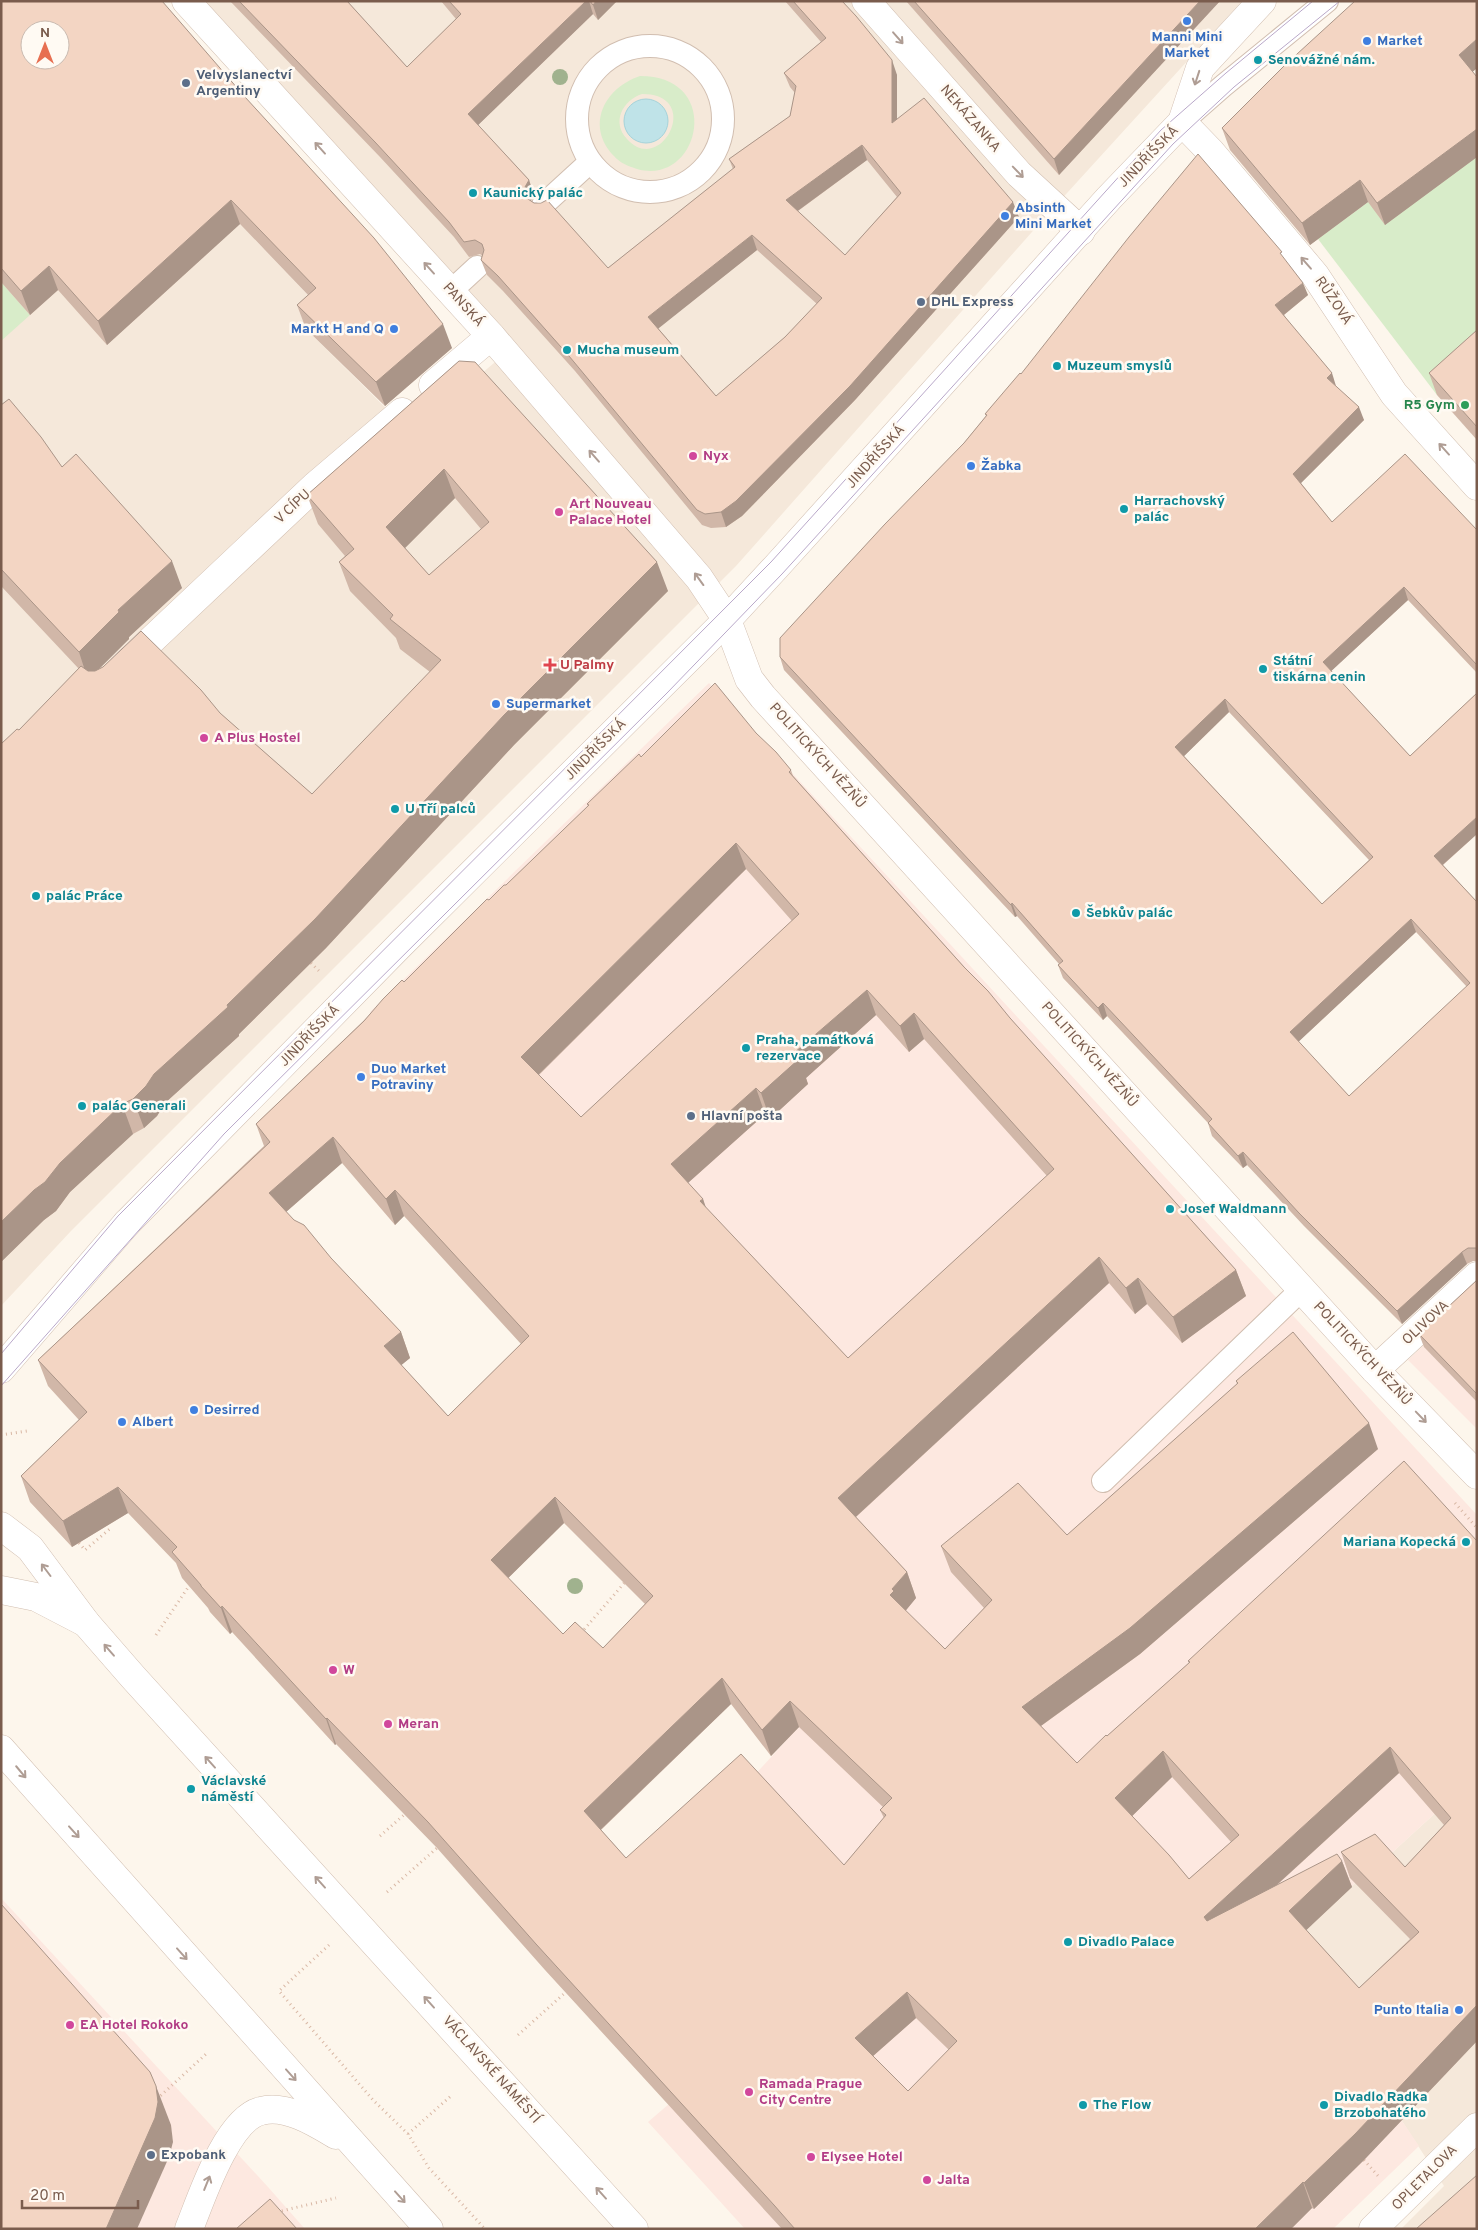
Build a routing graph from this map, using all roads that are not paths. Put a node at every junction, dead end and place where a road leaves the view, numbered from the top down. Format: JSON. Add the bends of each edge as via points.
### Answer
{"nodes":[{"id":1,"x":186,"y":1,"type":"edge"},
{"id":2,"x":866,"y":1,"type":"edge"},
{"id":3,"x":1262,"y":1,"type":"edge"},
{"id":4,"x":1327,"y":1,"type":"edge"},
{"id":5,"x":1182,"y":122,"type":"junction"},
{"id":6,"x":590,"y":162,"type":"junction"},
{"id":7,"x":543,"y":205,"type":"edge"},
{"id":8,"x":1081,"y":231,"type":"junction"},
{"id":9,"x":477,"y":267,"type":"dead end"},
{"id":10,"x":451,"y":292,"type":"junction"},
{"id":11,"x":491,"y":336,"type":"junction"},
{"id":12,"x":344,"y":485,"type":"edge"},
{"id":13,"x":1477,"y":486,"type":"edge"},
{"id":14,"x":727,"y":620,"type":"junction"},
{"id":15,"x":108,"y":680,"type":"edge"},
{"id":16,"x":1477,"y":1276,"type":"edge"},
{"id":17,"x":1302,"y":1289,"type":"junction"},
{"id":18,"x":2,"y":1369,"type":"edge"},
{"id":19,"x":1375,"y":1370,"type":"junction"},
{"id":20,"x":1477,"y":1475,"type":"edge"},
{"id":21,"x":1103,"y":1481,"type":"dead end"},
{"id":22,"x":1,"y":1526,"type":"edge"},
{"id":23,"x":1,"y":1590,"type":"edge"},
{"id":24,"x":86,"y":1623,"type":"junction"},
{"id":25,"x":1,"y":1749,"type":"edge"},
{"id":26,"x":1477,"y":2126,"type":"edge"},
{"id":27,"x":372,"y":2165,"type":"junction"},
{"id":28,"x":189,"y":2229,"type":"edge"},
{"id":29,"x":429,"y":2229,"type":"edge"},
{"id":30,"x":634,"y":2229,"type":"edge"},
{"id":31,"x":1373,"y":2229,"type":"edge"}],
"edges":[{"from":10,"to":1,"type":"street","name":"PANSKÁ","one_way":true},
{"from":2,"to":8,"type":"street","name":"NEKÁZANKA","one_way":true,"via":[[1019,174]]},
{"from":3,"to":5,"type":"street","name":"JINDŘIŠSKÁ","one_way":true,"via":[[1200,68]]},
{"from":4,"to":5,"type":"lane","name":"JINDŘIŠSKÁ"},
{"from":5,"to":8,"type":"street","name":"JINDŘIŠSKÁ"},
{"from":13,"to":5,"type":"street","name":"RŮŽOVÁ","one_way":true,"via":[[1394,394],[1315,275]]},
{"from":6,"to":6,"type":"lane","via":[[608,180],[631,190],[656,193],[681,186],[702,172],[717,151],[724,128],[722,102],[712,78],[695,60],[675,49],[652,45],[628,48],[608,58],[591,74],[580,95],[576,118],[580,141]]},
{"from":6,"to":7,"type":"lane"},
{"from":8,"to":14,"type":"street","name":"JINDŘIŠSKÁ"},
{"from":9,"to":10,"type":"lane"},
{"from":10,"to":11,"type":"street","name":"PANSKÁ"},
{"from":11,"to":12,"type":"lane","via":[[458,384]]},
{"from":14,"to":11,"type":"street","name":"PANSKÁ","one_way":true,"via":[[699,578]]},
{"from":11,"to":15,"type":"street","name":"V CÍPU","via":[[315,486]]},
{"from":14,"to":17,"type":"street","name":"POLITICKÝCH VĚZŇŮ","via":[[749,679],[763,697]]},
{"from":14,"to":18,"type":"street","name":"JINDŘIŠSKÁ","via":[[400,945],[127,1223]]},
{"from":16,"to":19,"type":"street","name":"OLIVOVA"},
{"from":17,"to":19,"type":"street","name":"POLITICKÝCH VĚZŇŮ"},
{"from":17,"to":21,"type":"lane"},
{"from":19,"to":20,"type":"street","name":"POLITICKÝCH VĚZŇŮ","one_way":true},
{"from":24,"to":22,"type":"street","name":"VÁCLAVSKÉ NÁMĚSTÍ","one_way":true,"via":[[30,1548]]},
{"from":23,"to":24,"type":"street","name":"VÁCLAVSKÉ NÁMĚSTÍ","via":[[36,1597]]},
{"from":30,"to":24,"type":"street","name":"VÁCLAVSKÉ NÁMĚSTÍ","one_way":true},
{"from":25,"to":27,"type":"street","one_way":true},
{"from":26,"to":31,"type":"street","name":"OPLETALOVA"},
{"from":28,"to":27,"type":"street","one_way":true,"via":[[225,2146],[247,2118],[260,2111],[276,2109],[308,2119],[336,2134]]},
{"from":27,"to":29,"type":"street","one_way":true}]}
